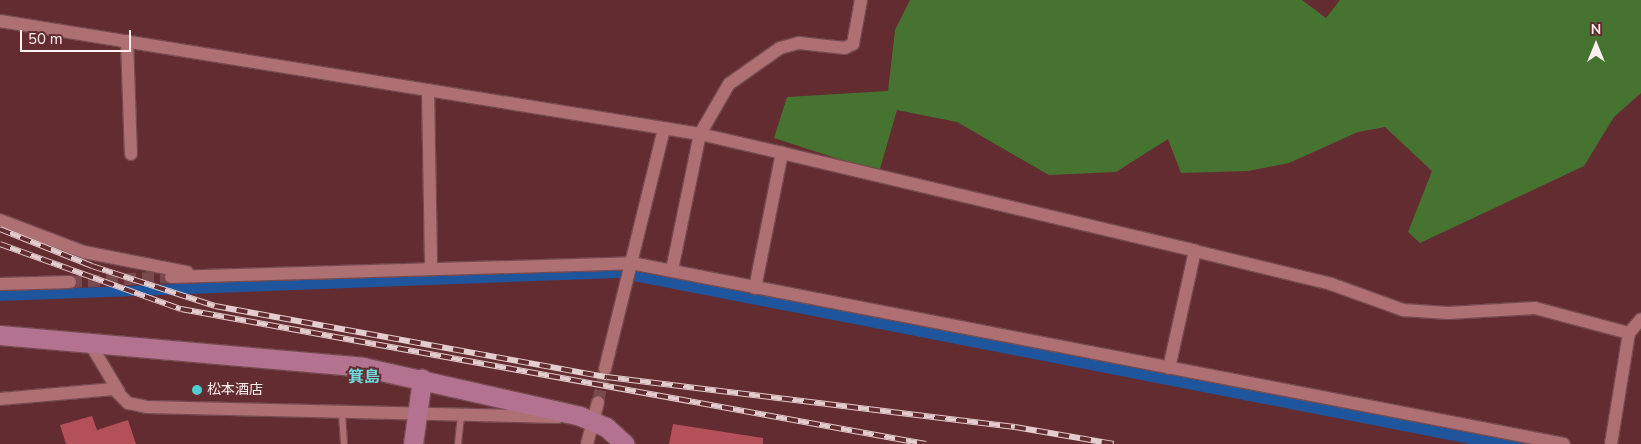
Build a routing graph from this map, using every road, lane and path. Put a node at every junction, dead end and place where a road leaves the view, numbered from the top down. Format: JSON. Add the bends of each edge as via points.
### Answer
{"nodes":[{"id":1,"x":862,"y":0,"type":"edge"},
{"id":2,"x":0,"y":21,"type":"edge"},
{"id":3,"x":127,"y":41,"type":"junction"},
{"id":4,"x":428,"y":90,"type":"junction"},
{"id":5,"x":664,"y":128,"type":"junction"},
{"id":6,"x":700,"y":134,"type":"junction"},
{"id":7,"x":782,"y":153,"type":"junction"},
{"id":8,"x":131,"y":154,"type":"dead end"},
{"id":9,"x":0,"y":220,"type":"edge"},
{"id":10,"x":1194,"y":251,"type":"junction"},
{"id":11,"x":631,"y":263,"type":"junction"},
{"id":12,"x":431,"y":266,"type":"junction"},
{"id":13,"x":672,"y":270,"type":"junction"},
{"id":14,"x":171,"y":277,"type":"tunnel mouth"},
{"id":15,"x":211,"y":277,"type":"junction"},
{"id":16,"x":70,"y":282,"type":"tunnel mouth"},
{"id":17,"x":0,"y":284,"type":"edge"},
{"id":18,"x":755,"y":288,"type":"junction"},
{"id":19,"x":1641,"y":319,"type":"edge"},
{"id":20,"x":1629,"y":333,"type":"junction"},
{"id":21,"x":0,"y":335,"type":"edge"},
{"id":22,"x":89,"y":342,"type":"junction"},
{"id":23,"x":1169,"y":368,"type":"junction"},
{"id":24,"x":605,"y":369,"type":"tunnel mouth"},
{"id":25,"x":422,"y":379,"type":"junction"},
{"id":26,"x":119,"y":392,"type":"junction"},
{"id":27,"x":0,"y":398,"type":"edge"},
{"id":28,"x":598,"y":402,"type":"tunnel mouth"},
{"id":29,"x":342,"y":414,"type":"junction"},
{"id":30,"x":418,"y":416,"type":"junction"},
{"id":31,"x":461,"y":417,"type":"junction"},
{"id":32,"x":587,"y":418,"type":"junction"},
{"id":33,"x":344,"y":444,"type":"edge"},
{"id":34,"x":413,"y":444,"type":"edge"},
{"id":35,"x":458,"y":444,"type":"edge"},
{"id":36,"x":587,"y":444,"type":"edge"},
{"id":37,"x":625,"y":444,"type":"edge"},
{"id":38,"x":1564,"y":444,"type":"edge"},
{"id":39,"x":1611,"y":444,"type":"edge"}],
"edges":[{"from":1,"to":6,"type":"street","via":[[853,44],[845,48],[799,43],[780,48],[729,84]]},
{"from":2,"to":3,"type":"street"},
{"from":3,"to":4,"type":"street"},
{"from":3,"to":8,"type":"street"},
{"from":4,"to":5,"type":"street"},
{"from":4,"to":12,"type":"street"},
{"from":5,"to":6,"type":"street"},
{"from":5,"to":11,"type":"street"},
{"from":6,"to":7,"type":"street"},
{"from":6,"to":13,"type":"street"},
{"from":7,"to":10,"type":"street"},
{"from":7,"to":18,"type":"street"},
{"from":9,"to":15,"type":"street","via":[[84,252]]},
{"from":10,"to":20,"type":"street","via":[[1331,284],[1403,310],[1448,313],[1535,308]]},
{"from":10,"to":23,"type":"street"},
{"from":11,"to":12,"type":"street"},
{"from":11,"to":13,"type":"street"},
{"from":11,"to":24,"type":"street"},
{"from":12,"to":15,"type":"street"},
{"from":13,"to":18,"type":"street"},
{"from":14,"to":15,"type":"street"},
{"from":16,"to":17,"type":"street"},
{"from":18,"to":23,"type":"street"},
{"from":19,"to":20,"type":"street"},
{"from":20,"to":39,"type":"street"},
{"from":21,"to":22,"type":"street"},
{"from":22,"to":25,"type":"street","via":[[316,362]]},
{"from":22,"to":26,"type":"street"},
{"from":23,"to":38,"type":"street"},
{"from":25,"to":30,"type":"street"},
{"from":25,"to":32,"type":"street"},
{"from":26,"to":27,"type":"street","via":[[103,388]]},
{"from":26,"to":29,"type":"street","via":[[128,403],[139,407]]},
{"from":28,"to":32,"type":"street"},
{"from":29,"to":30,"type":"street"},
{"from":29,"to":33,"type":"lane"},
{"from":30,"to":31,"type":"street"},
{"from":30,"to":34,"type":"street"},
{"from":31,"to":32,"type":"street"},
{"from":31,"to":35,"type":"lane"},
{"from":32,"to":36,"type":"street"},
{"from":32,"to":37,"type":"street"}]}
